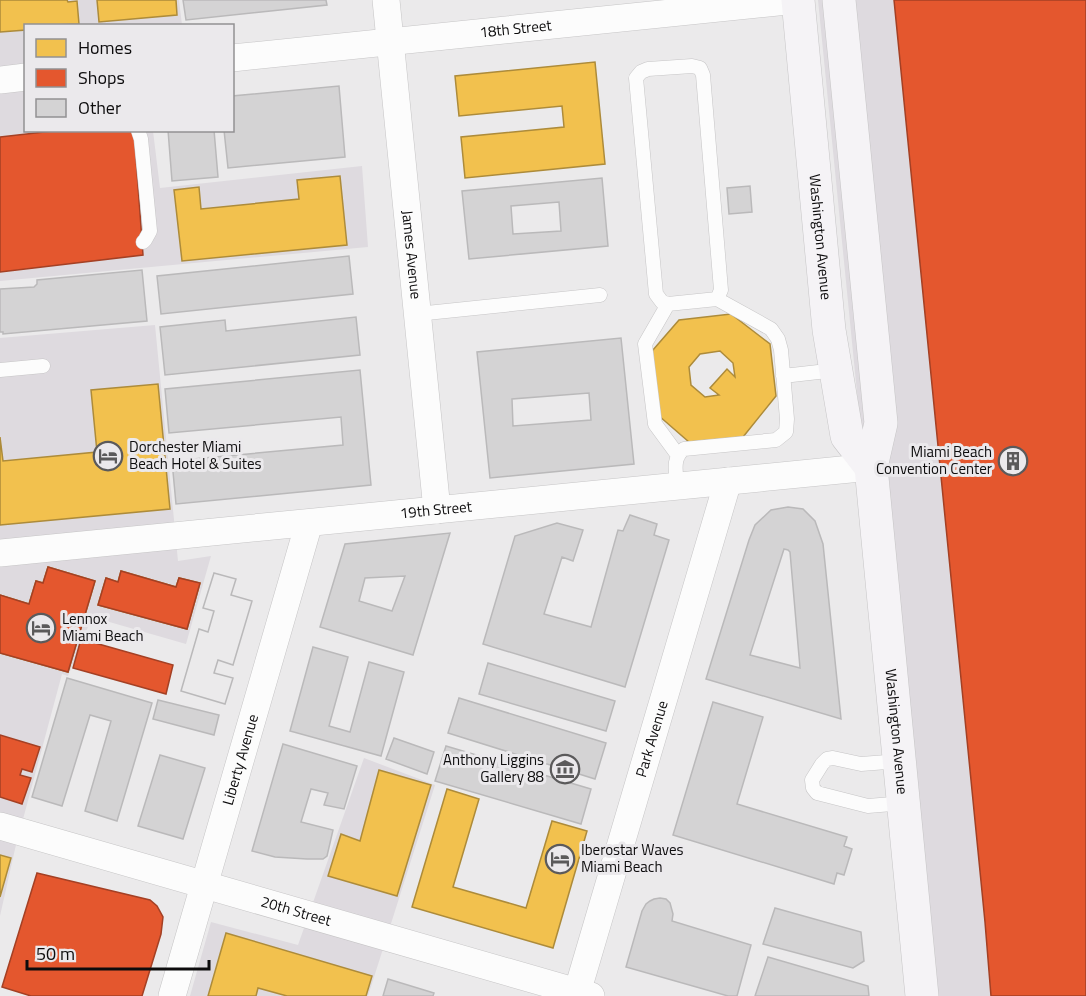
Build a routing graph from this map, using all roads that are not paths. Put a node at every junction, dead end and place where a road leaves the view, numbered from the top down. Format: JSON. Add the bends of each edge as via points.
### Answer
{"nodes":[{"id":1,"x":386,"y":0,"type":"edge"},
{"id":2,"x":798,"y":0,"type":"edge"},
{"id":3,"x":839,"y":0,"type":"edge"},
{"id":4,"x":390,"y":43,"type":"junction"},
{"id":5,"x":234,"y":58,"type":"edge"},
{"id":6,"x":24,"y":77,"type":"edge"},
{"id":7,"x":0,"y":80,"type":"edge"},
{"id":8,"x":139,"y":132,"type":"edge"},
{"id":9,"x":143,"y":242,"type":"dead end"},
{"id":10,"x":600,"y":295,"type":"dead end"},
{"id":11,"x":717,"y":299,"type":"junction"},
{"id":12,"x":668,"y":304,"type":"junction"},
{"id":13,"x":417,"y":314,"type":"junction"},
{"id":14,"x":43,"y":366,"type":"dead end"},
{"id":15,"x":0,"y":370,"type":"edge"},
{"id":16,"x":836,"y":370,"type":"junction"},
{"id":17,"x":783,"y":376,"type":"junction"},
{"id":18,"x":677,"y":454,"type":"junction"},
{"id":19,"x":871,"y":467,"type":"junction"},
{"id":20,"x":728,"y":481,"type":"junction"},
{"id":21,"x":678,"y":486,"type":"junction"},
{"id":22,"x":436,"y":510,"type":"junction"},
{"id":23,"x":309,"y":523,"type":"junction"},
{"id":24,"x":0,"y":553,"type":"edge"},
{"id":25,"x":900,"y":761,"type":"junction"},
{"id":26,"x":904,"y":803,"type":"junction"},
{"id":27,"x":0,"y":826,"type":"edge"},
{"id":28,"x":204,"y":884,"type":"junction"},
{"id":29,"x":582,"y":995,"type":"edge"},
{"id":30,"x":172,"y":996,"type":"edge"},
{"id":31,"x":922,"y":996,"type":"edge"}],
"edges":[{"from":1,"to":4,"type":"street","name":"James Avenue"},
{"from":2,"to":4,"type":"street","name":"18th Street"},
{"from":2,"to":16,"type":"main road","name":"Washington Avenue","via":[[827,318]]},
{"from":3,"to":19,"type":"main road","name":"Washington Avenue","via":[[881,423]]},
{"from":4,"to":5,"type":"street","name":"18th Street"},
{"from":4,"to":13,"type":"street","name":"James Avenue"},
{"from":6,"to":7,"type":"street"},
{"from":8,"to":9,"type":"lane","via":[[150,231]]},
{"from":10,"to":13,"type":"lane"},
{"from":11,"to":12,"type":"lane"},
{"from":11,"to":12,"type":"lane","via":[[721,290],[703,75],[700,68],[692,66],[648,69],[636,78],[656,294]]},
{"from":11,"to":17,"type":"lane","via":[[771,329],[782,350]]},
{"from":12,"to":18,"type":"lane","via":[[645,344],[655,424]]},
{"from":13,"to":22,"type":"street","name":"James Avenue"},
{"from":14,"to":15,"type":"lane"},
{"from":16,"to":17,"type":"lane"},
{"from":16,"to":19,"type":"main road","name":"Washington Avenue","via":[[847,436]]},
{"from":17,"to":18,"type":"lane","via":[[786,432],[776,440],[684,449]]},
{"from":18,"to":21,"type":"lane"},
{"from":19,"to":20,"type":"street","name":"19th Street"},
{"from":19,"to":25,"type":"main road","name":"Washington Avenue"},
{"from":20,"to":21,"type":"street","name":"19th Street"},
{"from":20,"to":29,"type":"street","name":"Park Avenue"},
{"from":21,"to":22,"type":"street","name":"19th Street"},
{"from":22,"to":23,"type":"street","name":"19th Street"},
{"from":23,"to":24,"type":"street","name":"19th Street"},
{"from":23,"to":28,"type":"street","name":"Liberty Avenue"},
{"from":25,"to":26,"type":"main road","name":"Washington Avenue"},
{"from":25,"to":26,"type":"lane","via":[[861,764],[827,759],[812,780],[817,793],[865,806]]},
{"from":26,"to":31,"type":"main road","name":"Washington Avenue"},
{"from":27,"to":28,"type":"street","name":"20th Street"},
{"from":28,"to":29,"type":"street","name":"20th Street"},
{"from":28,"to":30,"type":"street","name":"Liberty Avenue"}]}
